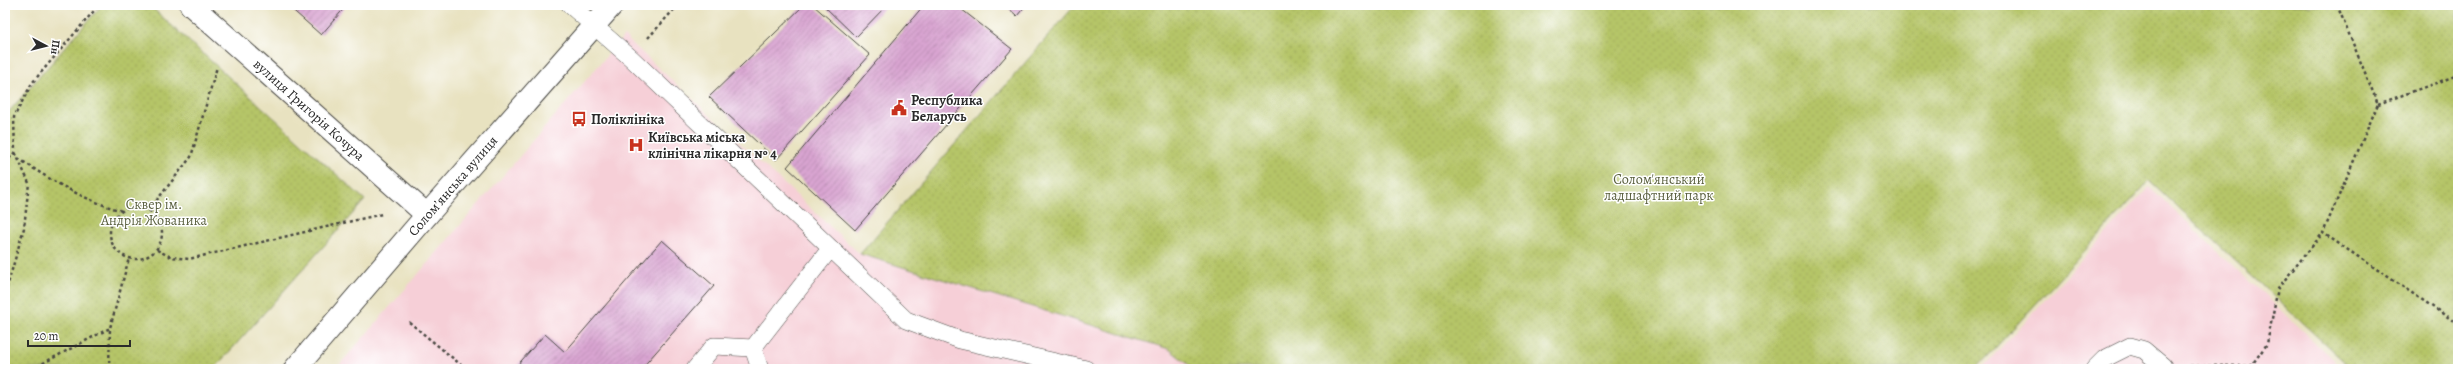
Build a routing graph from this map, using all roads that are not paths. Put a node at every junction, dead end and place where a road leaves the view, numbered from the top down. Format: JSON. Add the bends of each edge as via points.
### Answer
{"nodes":[{"id":1,"x":191,"y":5,"type":"edge"},
{"id":2,"x":570,"y":5,"type":"edge"},
{"id":3,"x":612,"y":5,"type":"edge"},
{"id":4,"x":594,"y":26,"type":"junction"},
{"id":5,"x":427,"y":215,"type":"junction"},
{"id":6,"x":830,"y":249,"type":"junction"},
{"id":7,"x":753,"y":348,"type":"junction"},
{"id":8,"x":2163,"y":366,"type":"road end"},
{"id":9,"x":295,"y":369,"type":"edge"},
{"id":10,"x":695,"y":369,"type":"edge"},
{"id":11,"x":760,"y":369,"type":"edge"},
{"id":12,"x":1086,"y":369,"type":"edge"},
{"id":13,"x":2094,"y":369,"type":"edge"}],
"edges":[{"from":1,"to":5,"type":"main road","name":"вулиця Григорія Кочура"},
{"from":2,"to":4,"type":"lane"},
{"from":3,"to":4,"type":"main road","name":"Соломʼянська вулиця"},
{"from":4,"to":5,"type":"main road","name":"Соломʼянська вулиця"},
{"from":4,"to":6,"type":"lane","via":[[631,58]]},
{"from":5,"to":9,"type":"main road","name":"Соломʼянська вулиця"},
{"from":6,"to":7,"type":"lane"},
{"from":6,"to":12,"type":"lane","via":[[906,320],[960,340]]},
{"from":7,"to":10,"type":"lane","via":[[714,346]]},
{"from":7,"to":11,"type":"lane"},
{"from":8,"to":13,"type":"lane","via":[[2144,350],[2130,346],[2104,359]]}]}
